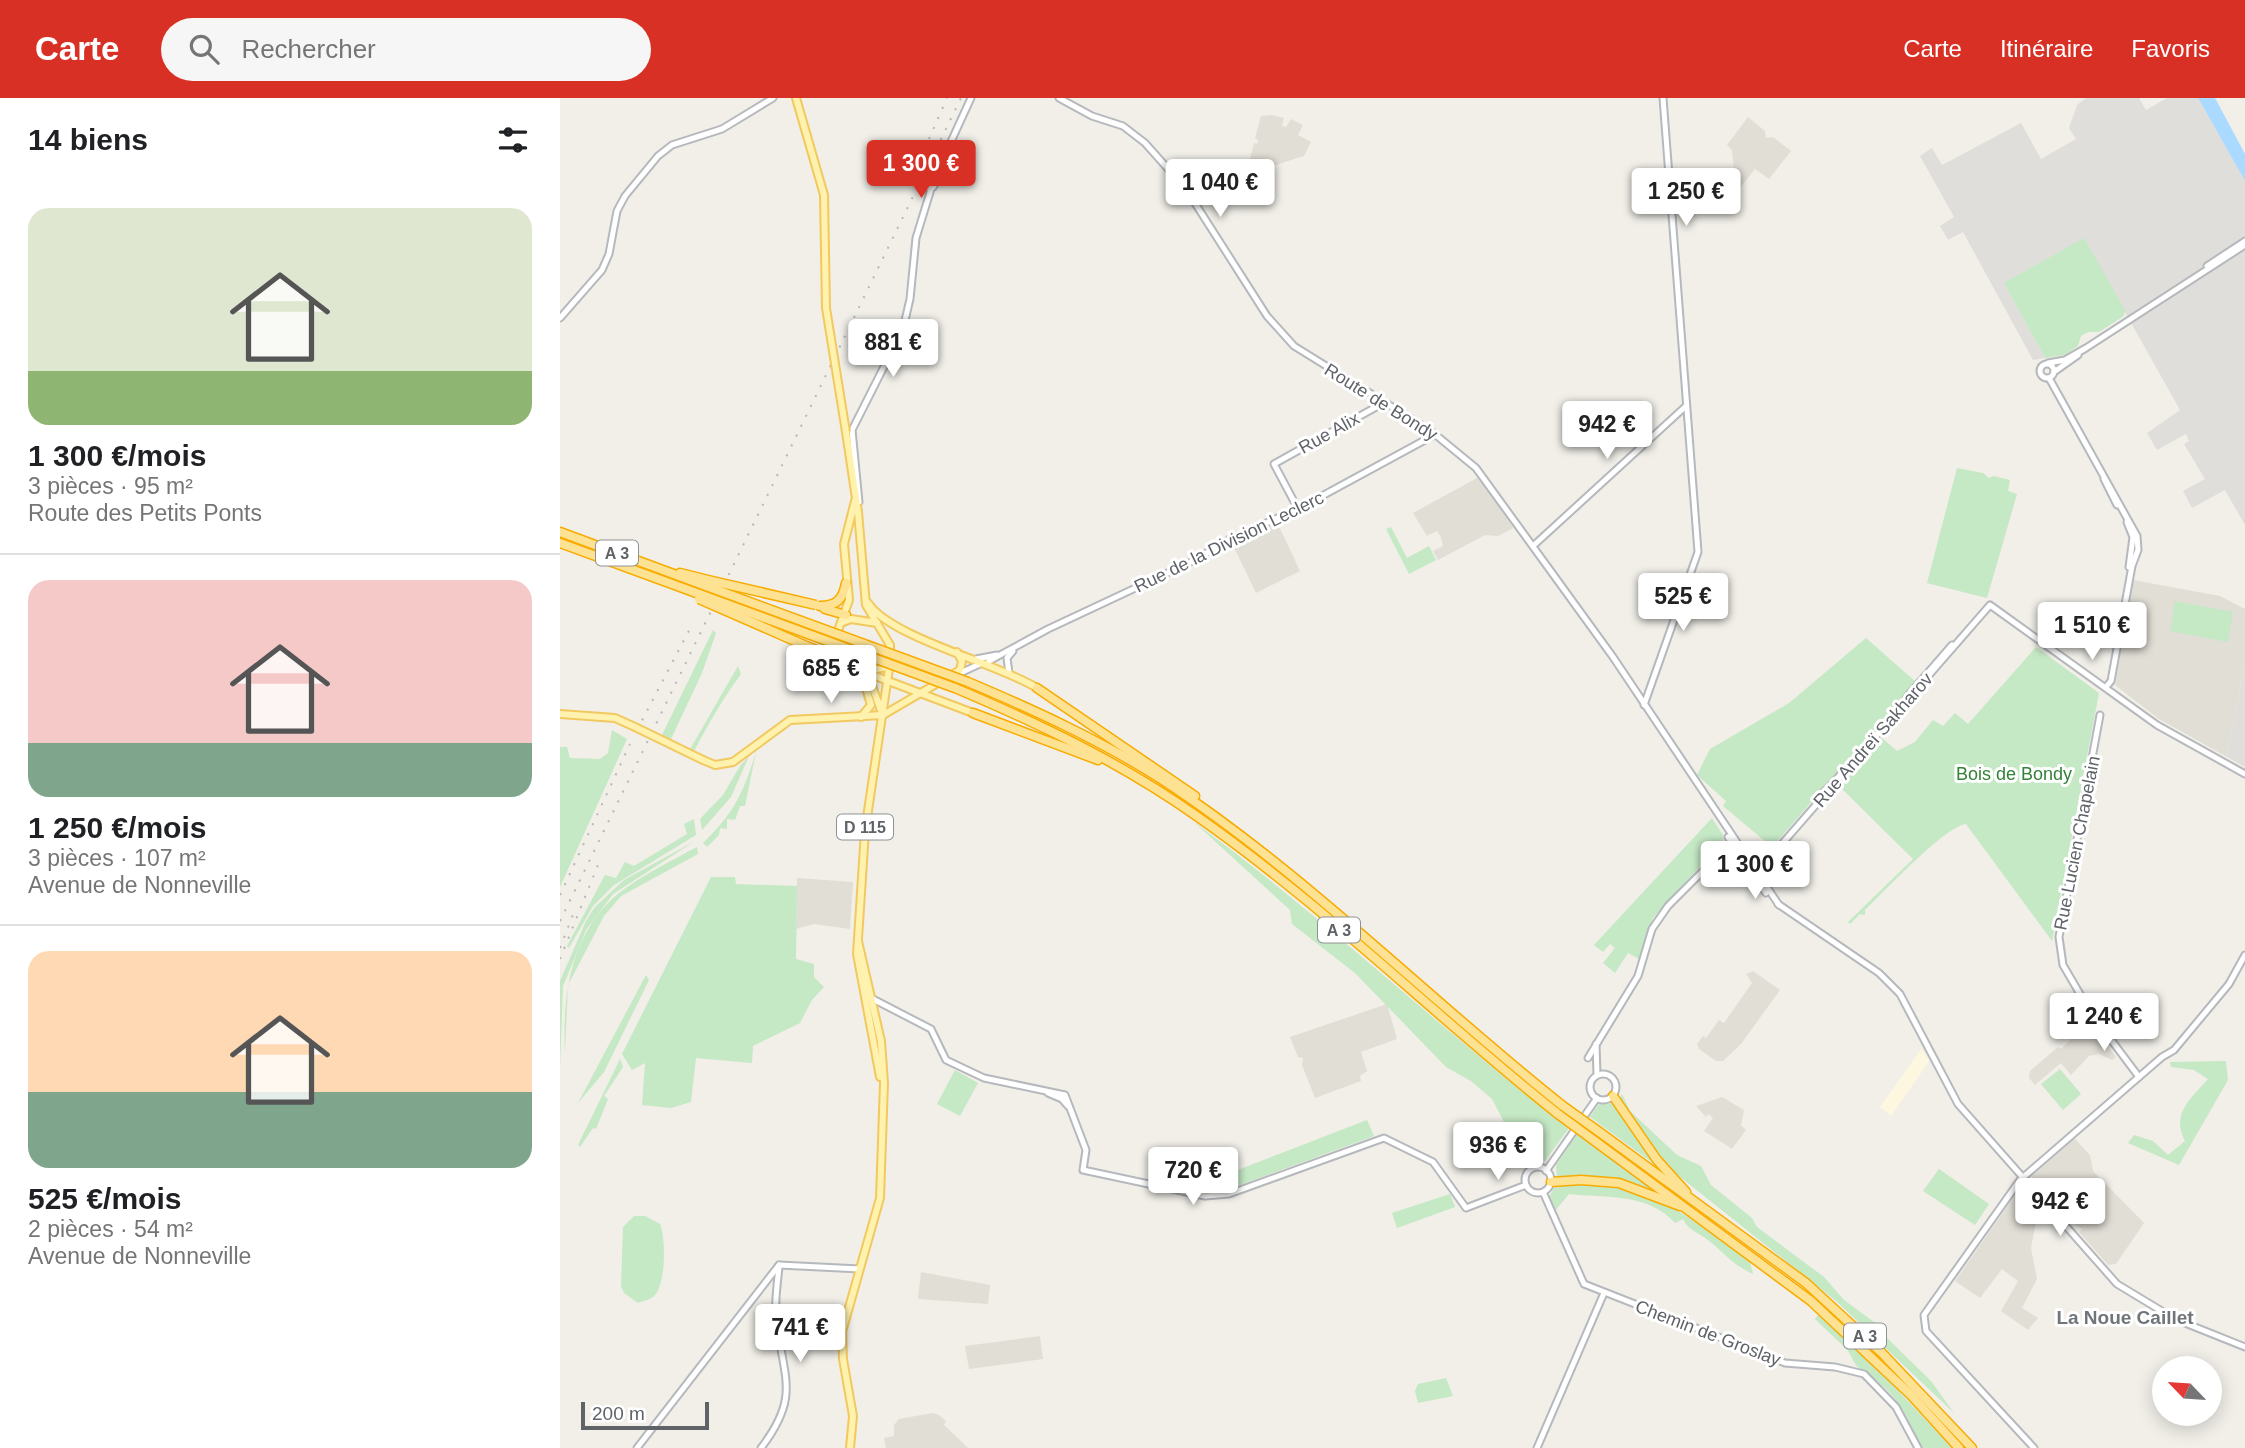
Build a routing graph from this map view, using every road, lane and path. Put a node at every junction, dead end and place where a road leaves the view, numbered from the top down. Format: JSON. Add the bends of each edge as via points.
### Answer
{"nodes":[{"id":1,"x":773,"y":98,"type":"edge"},
{"id":2,"x":796,"y":98,"type":"edge"},
{"id":3,"x":971,"y":98,"type":"edge"},
{"id":4,"x":1059,"y":98,"type":"edge"},
{"id":5,"x":1663,"y":98,"type":"edge"},
{"id":6,"x":2245,"y":243,"type":"edge"},
{"id":7,"x":560,"y":318,"type":"edge"},
{"id":8,"x":2086,"y":348,"type":"junction"},
{"id":9,"x":2048,"y":363,"type":"junction"},
{"id":10,"x":2054,"y":372,"type":"junction"},
{"id":11,"x":2049,"y":378,"type":"junction"},
{"id":12,"x":1385,"y":402,"type":"junction"},
{"id":13,"x":1686,"y":406,"type":"junction"},
{"id":14,"x":849,"y":431,"type":"junction"},
{"id":15,"x":1436,"y":434,"type":"junction"},
{"id":16,"x":855,"y":501,"type":"junction"},
{"id":17,"x":1298,"y":509,"type":"junction"},
{"id":18,"x":858,"y":512,"type":"junction"},
{"id":19,"x":560,"y":532,"type":"edge"},
{"id":20,"x":560,"y":543,"type":"edge"},
{"id":21,"x":1535,"y":548,"type":"junction"},
{"id":22,"x":846,"y":583,"type":"junction"},
{"id":23,"x":704,"y":590,"type":"junction"},
{"id":24,"x":865,"y":597,"type":"junction"},
{"id":25,"x":818,"y":606,"type":"junction"},
{"id":26,"x":846,"y":619,"type":"junction"},
{"id":27,"x":874,"y":619,"type":"junction"},
{"id":28,"x":1969,"y":628,"type":"junction"},
{"id":29,"x":902,"y":629,"type":"junction"},
{"id":30,"x":1020,"y":645,"type":"junction"},
{"id":31,"x":957,"y":652,"type":"junction"},
{"id":32,"x":1000,"y":655,"type":"junction"},
{"id":33,"x":890,"y":657,"type":"junction"},
{"id":34,"x":976,"y":659,"type":"junction"},
{"id":35,"x":986,"y":662,"type":"junction"},
{"id":36,"x":854,"y":665,"type":"junction"},
{"id":37,"x":863,"y":672,"type":"junction"},
{"id":38,"x":1009,"y":673,"type":"junction"},
{"id":39,"x":950,"y":678,"type":"junction"},
{"id":40,"x":888,"y":680,"type":"junction"},
{"id":41,"x":2106,"y":687,"type":"junction"},
{"id":42,"x":1037,"y":688,"type":"joint"},
{"id":43,"x":923,"y":692,"type":"junction"},
{"id":44,"x":904,"y":701,"type":"junction"},
{"id":45,"x":944,"y":701,"type":"junction"},
{"id":46,"x":1644,"y":705,"type":"junction"},
{"id":47,"x":973,"y":713,"type":"joint"},
{"id":48,"x":560,"y":714,"type":"edge"},
{"id":49,"x":883,"y":715,"type":"junction"},
{"id":50,"x":2100,"y":715,"type":"dead end"},
{"id":51,"x":861,"y":717,"type":"junction"},
{"id":52,"x":1109,"y":761,"type":"junction"},
{"id":53,"x":2245,"y":774,"type":"edge"},
{"id":54,"x":1208,"y":812,"type":"junction"},
{"id":55,"x":1743,"y":859,"type":"junction"},
{"id":56,"x":1707,"y":866,"type":"junction"},
{"id":57,"x":1755,"y":874,"type":"junction"},
{"id":58,"x":1744,"y":875,"type":"junction"},
{"id":59,"x":858,"y":941,"type":"junction"},
{"id":60,"x":2245,"y":955,"type":"edge"},
{"id":61,"x":859,"y":966,"type":"junction"},
{"id":62,"x":871,"y":998,"type":"junction"},
{"id":63,"x":2087,"y":1006,"type":"dead end"},
{"id":64,"x":873,"y":1008,"type":"junction"},
{"id":65,"x":890,"y":1009,"type":"junction"},
{"id":66,"x":2091,"y":1013,"type":"dead end"},
{"id":67,"x":1596,"y":1043,"type":"junction"},
{"id":68,"x":1588,"y":1058,"type":"dead end"},
{"id":69,"x":1597,"y":1076,"type":"junction"},
{"id":70,"x":2138,"y":1077,"type":"junction"},
{"id":71,"x":883,"y":1094,"type":"junction"},
{"id":72,"x":1613,"y":1096,"type":"junction"},
{"id":73,"x":1597,"y":1098,"type":"junction"},
{"id":74,"x":1546,"y":1171,"type":"junction"},
{"id":75,"x":2024,"y":1176,"type":"junction"},
{"id":76,"x":1551,"y":1182,"type":"junction"},
{"id":77,"x":1526,"y":1185,"type":"junction"},
{"id":78,"x":1544,"y":1192,"type":"junction"},
{"id":79,"x":1687,"y":1195,"type":"junction"},
{"id":80,"x":1689,"y":1209,"type":"junction"},
{"id":81,"x":779,"y":1265,"type":"junction"},
{"id":82,"x":860,"y":1269,"type":"junction"},
{"id":83,"x":1604,"y":1293,"type":"junction"},
{"id":84,"x":2245,"y":1347,"type":"edge"},
{"id":85,"x":636,"y":1448,"type":"edge"},
{"id":86,"x":761,"y":1448,"type":"edge"},
{"id":87,"x":850,"y":1448,"type":"edge"},
{"id":88,"x":1537,"y":1448,"type":"edge"},
{"id":89,"x":1918,"y":1448,"type":"edge"},
{"id":90,"x":1959,"y":1448,"type":"edge"},
{"id":91,"x":1972,"y":1448,"type":"edge"},
{"id":92,"x":2034,"y":1448,"type":"edge"}],
"edges":[{"from":1,"to":7,"type":"street","via":[[722,129],[672,145],[658,156],[617,211],[603,270]]},
{"from":2,"to":14,"type":"main road","bridge":true,"via":[[824,195],[826,308]]},
{"from":3,"to":14,"type":"street","via":[[933,181],[925,183],[931,189],[916,238],[906,318]]},
{"from":4,"to":12,"type":"street","name":"Route de Bondy","via":[[1123,126],[1145,143],[1177,178],[1267,316],[1294,346]]},
{"from":5,"to":13,"type":"street"},
{"from":6,"to":8,"type":"street"},
{"from":8,"to":9,"type":"street"},
{"from":8,"to":10,"type":"street"},
{"from":9,"to":10,"type":"street"},
{"from":9,"to":11,"type":"street","via":[[2040,371]]},
{"from":10,"to":11,"type":"street"},
{"from":11,"to":41,"type":"street","via":[[2139,544],[2111,681]]},
{"from":12,"to":15,"type":"street","name":"Route de Bondy"},
{"from":12,"to":17,"type":"street","name":"Rue Alix","via":[[1274,464]]},
{"from":13,"to":21,"type":"street"},
{"from":13,"to":46,"type":"street","via":[[1698,552]]},
{"from":14,"to":16,"type":"main road"},
{"from":14,"to":18,"type":"street"},
{"from":15,"to":17,"type":"street","name":"Rue de la Division Leclerc"},
{"from":15,"to":21,"type":"street","name":"Route de Bondy","via":[[1476,468]]},
{"from":16,"to":18,"type":"main road"},
{"from":16,"to":22,"type":"main road","via":[[844,544]]},
{"from":17,"to":30,"type":"street","name":"Rue de la Division Leclerc"},
{"from":18,"to":24,"type":"main road"},
{"from":19,"to":23,"type":"highway","number":"A 3","via":[[674,573],[686,572]]},
{"from":20,"to":23,"type":"highway","number":"A 3","via":[[687,589]]},
{"from":21,"to":46,"type":"street","name":"Route de Bondy"},
{"from":22,"to":25,"type":"highway","via":[[839,600]]},
{"from":22,"to":26,"type":"main road"},
{"from":23,"to":25,"type":"highway","bridge":true},
{"from":23,"to":36,"type":"highway","bridge":true,"via":[[804,645]]},
{"from":23,"to":52,"type":"highway","number":"A 3","bridge":true,"via":[[955,688]]},
{"from":23,"to":54,"type":"highway","number":"A 3","bridge":true,"via":[[968,682],[1086,736]]},
{"from":24,"to":27,"type":"main road"},
{"from":24,"to":29,"type":"main road","via":[[875,612]]},
{"from":25,"to":26,"type":"highway"},
{"from":26,"to":27,"type":"main road"},
{"from":26,"to":36,"type":"main road","via":[[837,641]]},
{"from":27,"to":29,"type":"main road"},
{"from":27,"to":33,"type":"main road","via":[[888,638]]},
{"from":28,"to":41,"type":"street","name":"Rue Andreï Sakharov","via":[[1990,605]]},
{"from":28,"to":55,"type":"street","name":"Rue Andreï Sakharov","via":[[1771,852]]},
{"from":28,"to":57,"type":"street","name":"Rue Andreï Sakharov"},
{"from":29,"to":31,"type":"main road"},
{"from":30,"to":32,"type":"street","name":"Rue de la Division Leclerc"},
{"from":30,"to":38,"type":"street","via":[[1007,658]]},
{"from":31,"to":34,"type":"main road"},
{"from":31,"to":39,"type":"main road","via":[[962,665]]},
{"from":32,"to":34,"type":"street","name":"Rue de la Division Leclerc"},
{"from":32,"to":35,"type":"street","name":"Rue de la Division Leclerc"},
{"from":33,"to":37,"type":"main road","via":[[886,667]]},
{"from":33,"to":40,"type":"main road","number":"D 115"},
{"from":34,"to":35,"type":"main road"},
{"from":35,"to":38,"type":"main road"},
{"from":35,"to":39,"type":"street","name":"Rue de la Division Leclerc"},
{"from":36,"to":37,"type":"main road"},
{"from":37,"to":40,"type":"main road"},
{"from":37,"to":49,"type":"main road"},
{"from":37,"to":51,"type":"main road","via":[[872,705]]},
{"from":38,"to":42,"type":"main road"},
{"from":39,"to":43,"type":"main road","name":"Rue de la Division Leclerc"},
{"from":40,"to":43,"type":"main road"},
{"from":40,"to":49,"type":"main road","number":"D 115"},
{"from":41,"to":53,"type":"street","via":[[2157,725]]},
{"from":42,"to":54,"type":"highway","via":[[1192,794]]},
{"from":43,"to":44,"type":"main road","name":"Rue de la Division Leclerc"},
{"from":43,"to":45,"type":"main road"},
{"from":44,"to":45,"type":"main road"},
{"from":44,"to":49,"type":"main road","name":"Rue de la Division Leclerc"},
{"from":45,"to":47,"type":"main road"},
{"from":46,"to":55,"type":"street","name":"Route de Bondy"},
{"from":47,"to":52,"type":"highway"},
{"from":48,"to":51,"type":"main road","bridge":true,"via":[[610,718],[715,765],[733,762],[790,720]]},
{"from":49,"to":51,"type":"main road"},
{"from":49,"to":59,"type":"main road","number":"D 115","via":[[865,831]]},
{"from":50,"to":63,"type":"street","name":"Rue Lucien Chapelain","via":[[2059,937],[2065,970]]},
{"from":52,"to":80,"type":"highway","number":"A 3","bridge":true,"via":[[1182,806],[1261,864],[1558,1114]]},
{"from":54,"to":79,"type":"highway","number":"A 3","bridge":true,"via":[[1290,875],[1563,1106]]},
{"from":55,"to":56,"type":"street","name":"Rue Andreï Sakharov","via":[[1722,856]]},
{"from":55,"to":57,"type":"street","name":"Route de Bondy"},
{"from":55,"to":58,"type":"street"},
{"from":56,"to":58,"type":"street","via":[[1725,865]]},
{"from":56,"to":67,"type":"street","name":"Rue Andreï Sakharov","via":[[1656,920],[1638,976]]},
{"from":57,"to":58,"type":"street"},
{"from":57,"to":75,"type":"street","name":"Route de Bondy","via":[[1779,905],[1878,973],[1900,994],[1952,1095]]},
{"from":59,"to":61,"type":"main road","number":"D 115"},
{"from":59,"to":62,"type":"main road","number":"D 115"},
{"from":60,"to":70,"type":"street","via":[[2174,1050]]},
{"from":61,"to":64,"type":"street"},
{"from":61,"to":71,"type":"main road","number":"D 115"},
{"from":62,"to":64,"type":"main road","number":"D 115"},
{"from":62,"to":65,"type":"street"},
{"from":64,"to":65,"type":"street"},
{"from":64,"to":71,"type":"main road","number":"D 115","via":[[884,1062]]},
{"from":65,"to":77,"type":"street","via":[[934,1032],[946,1060],[988,1080],[1065,1099],[1086,1150],[1083,1170],[1205,1196],[1229,1194],[1384,1138],[1433,1162],[1466,1208]]},
{"from":66,"to":70,"type":"street"},
{"from":67,"to":68,"type":"street","name":"Rue Andreï Sakharov"},
{"from":67,"to":69,"type":"street","name":"Rue Andreï Sakharov"},
{"from":69,"to":72,"type":"street","via":[[1614,1079]]},
{"from":69,"to":73,"type":"street","via":[[1590,1088]]},
{"from":70,"to":75,"type":"street"},
{"from":71,"to":82,"type":"main road","number":"D 115","via":[[880,1198]]},
{"from":72,"to":73,"type":"street"},
{"from":72,"to":79,"type":"highway","via":[[1651,1153]]},
{"from":73,"to":74,"type":"street"},
{"from":74,"to":76,"type":"street"},
{"from":74,"to":77,"type":"street","via":[[1531,1170]]},
{"from":75,"to":84,"type":"street","via":[[2117,1284],[2175,1319]]},
{"from":75,"to":92,"type":"street","via":[[1923,1322],[1926,1331]]},
{"from":76,"to":78,"type":"street"},
{"from":76,"to":80,"type":"highway","via":[[1619,1183]]},
{"from":77,"to":78,"type":"street","via":[[1532,1192]]},
{"from":78,"to":83,"type":"street","name":"Chemin de Groslay","via":[[1584,1284]]},
{"from":79,"to":91,"type":"highway","number":"A 3","via":[[1796,1275],[1840,1314]]},
{"from":80,"to":90,"type":"highway","number":"A 3","via":[[1831,1318]]},
{"from":81,"to":82,"type":"street"},
{"from":81,"to":85,"type":"street"},
{"from":81,"to":86,"type":"street","via":[[777,1318],[788,1384],[778,1423]]},
{"from":82,"to":87,"type":"main road","number":"D 115","via":[[842,1338],[853,1416]]},
{"from":83,"to":88,"type":"street"},
{"from":83,"to":89,"type":"street","name":"Chemin de Groslay","via":[[1790,1364],[1864,1374],[1896,1407]]}]}
